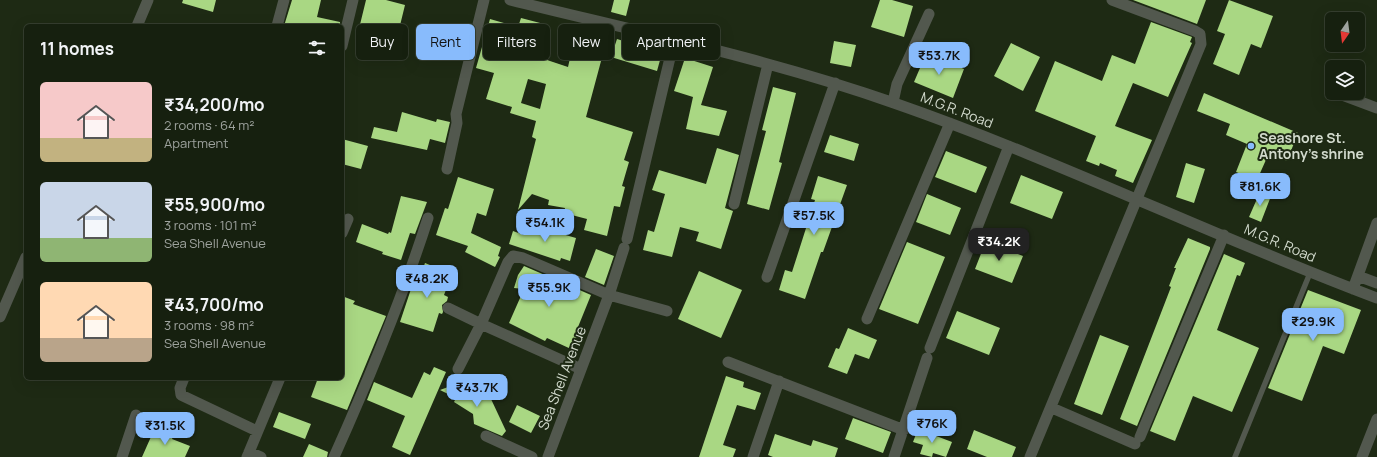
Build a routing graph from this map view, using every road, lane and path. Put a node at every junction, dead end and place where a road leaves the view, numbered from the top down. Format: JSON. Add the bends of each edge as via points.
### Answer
{"nodes":[{"id":1,"x":148,"y":0,"type":"edge"},
{"id":2,"x":284,"y":0,"type":"edge"},
{"id":3,"x":353,"y":0,"type":"edge"},
{"id":4,"x":484,"y":0,"type":"edge"},
{"id":5,"x":510,"y":0,"type":"edge"},
{"id":6,"x":1112,"y":0,"type":"edge"},
{"id":7,"x":929,"y":14,"type":"dead end"},
{"id":8,"x":138,"y":24,"type":"edge"},
{"id":9,"x":278,"y":24,"type":"edge"},
{"id":10,"x":622,"y":28,"type":"edge"},
{"id":11,"x":344,"y":38,"type":"edge"},
{"id":12,"x":720,"y":52,"type":"edge"},
{"id":13,"x":670,"y":60,"type":"edge"},
{"id":14,"x":768,"y":64,"type":"junction"},
{"id":15,"x":835,"y":83,"type":"junction"},
{"id":16,"x":1356,"y":100,"type":"edge"},
{"id":17,"x":893,"y":102,"type":"junction"},
{"id":18,"x":1377,"y":108,"type":"edge"},
{"id":19,"x":950,"y":123,"type":"junction"},
{"id":20,"x":1009,"y":146,"type":"junction"},
{"id":21,"x":447,"y":169,"type":"dead end"},
{"id":22,"x":1136,"y":200,"type":"junction"},
{"id":23,"x":734,"y":204,"type":"dead end"},
{"id":24,"x":428,"y":218,"type":"dead end"},
{"id":25,"x":348,"y":219,"type":"dead end"},
{"id":26,"x":1377,"y":223,"type":"edge"},
{"id":27,"x":344,"y":228,"type":"edge"},
{"id":28,"x":1224,"y":235,"type":"junction"},
{"id":29,"x":24,"y":262,"type":"edge"},
{"id":30,"x":1310,"y":273,"type":"junction"},
{"id":31,"x":1358,"y":276,"type":"junction"},
{"id":32,"x":767,"y":277,"type":"dead end"},
{"id":33,"x":1377,"y":283,"type":"edge"},
{"id":34,"x":1353,"y":289,"type":"junction"},
{"id":35,"x":609,"y":295,"type":"junction"},
{"id":36,"x":1377,"y":298,"type":"edge"},
{"id":37,"x":448,"y":308,"type":"dead end"},
{"id":38,"x":667,"y":311,"type":"dead end"},
{"id":39,"x":0,"y":318,"type":"edge"},
{"id":40,"x":867,"y":319,"type":"dead end"},
{"id":41,"x":481,"y":324,"type":"junction"},
{"id":42,"x":728,"y":362,"type":"dead end"},
{"id":43,"x":458,"y":369,"type":"dead end"},
{"id":44,"x":581,"y":369,"type":"junction"},
{"id":45,"x":183,"y":380,"type":"edge"},
{"id":46,"x":279,"y":380,"type":"edge"},
{"id":47,"x":779,"y":381,"type":"junction"},
{"id":48,"x":1052,"y":408,"type":"junction"},
{"id":49,"x":136,"y":415,"type":"dead end"},
{"id":50,"x":1377,"y":419,"type":"edge"},
{"id":51,"x":904,"y":430,"type":"junction"},
{"id":52,"x":257,"y":431,"type":"junction"},
{"id":53,"x":486,"y":436,"type":"dead end"},
{"id":54,"x":248,"y":454,"type":"edge"},
{"id":55,"x":122,"y":457,"type":"edge"},
{"id":56,"x":261,"y":457,"type":"edge"},
{"id":57,"x":334,"y":457,"type":"edge"},
{"id":58,"x":532,"y":457,"type":"edge"},
{"id":59,"x":548,"y":457,"type":"edge"},
{"id":60,"x":753,"y":457,"type":"edge"},
{"id":61,"x":894,"y":457,"type":"edge"},
{"id":62,"x":1030,"y":457,"type":"edge"},
{"id":63,"x":1235,"y":457,"type":"edge"},
{"id":64,"x":1362,"y":457,"type":"edge"}],
"edges":[{"from":1,"to":8,"type":"street"},
{"from":2,"to":9,"type":"street"},
{"from":3,"to":11,"type":"street"},
{"from":4,"to":21,"type":"street","via":[[456,114],[457,123]]},
{"from":5,"to":10,"type":"street","name":"M.G.R. Road"},
{"from":6,"to":22,"type":"street","via":[[1200,34],[1202,39]]},
{"from":7,"to":17,"type":"street","via":[[897,84]]},
{"from":12,"to":14,"type":"street","name":"M.G.R. Road"},
{"from":13,"to":35,"type":"street","name":"Sea Shell Avenue","via":[[626,244]]},
{"from":14,"to":15,"type":"street","name":"M.G.R. Road"},
{"from":14,"to":23,"type":"street"},
{"from":15,"to":17,"type":"street","name":"M.G.R. Road"},
{"from":15,"to":32,"type":"street"},
{"from":16,"to":18,"type":"street"},
{"from":17,"to":19,"type":"street","name":"M.G.R. Road"},
{"from":19,"to":20,"type":"street","name":"M.G.R. Road"},
{"from":19,"to":40,"type":"street"},
{"from":20,"to":22,"type":"street","name":"M.G.R. Road"},
{"from":20,"to":51,"type":"street","via":[[929,353]]},
{"from":22,"to":28,"type":"street","name":"M.G.R. Road"},
{"from":22,"to":48,"type":"street"},
{"from":24,"to":57,"type":"street","via":[[391,322]]},
{"from":25,"to":27,"type":"street"},
{"from":26,"to":31,"type":"street"},
{"from":28,"to":30,"type":"street","name":"M.G.R. Road"},
{"from":28,"to":48,"type":"street","via":[[1137,441]]},
{"from":29,"to":39,"type":"street"},
{"from":30,"to":34,"type":"street","name":"M.G.R. Road"},
{"from":30,"to":63,"type":"lane"},
{"from":31,"to":33,"type":"street"},
{"from":31,"to":34,"type":"street"},
{"from":34,"to":36,"type":"street","name":"M.G.R. Road"},
{"from":35,"to":38,"type":"street"},
{"from":35,"to":41,"type":"street","via":[[513,256]]},
{"from":35,"to":44,"type":"street","name":"Sea Shell Avenue"},
{"from":37,"to":41,"type":"street"},
{"from":41,"to":43,"type":"street"},
{"from":41,"to":44,"type":"street"},
{"from":42,"to":47,"type":"street"},
{"from":44,"to":59,"type":"street","name":"Sea Shell Avenue"},
{"from":45,"to":52,"type":"street","via":[[180,394]]},
{"from":46,"to":52,"type":"street"},
{"from":47,"to":51,"type":"street"},
{"from":47,"to":60,"type":"street"},
{"from":48,"to":62,"type":"street"},
{"from":49,"to":55,"type":"street"},
{"from":50,"to":64,"type":"street"},
{"from":51,"to":61,"type":"street"},
{"from":52,"to":54,"type":"street"},
{"from":53,"to":58,"type":"street"},
{"from":54,"to":56,"type":"street"}]}
